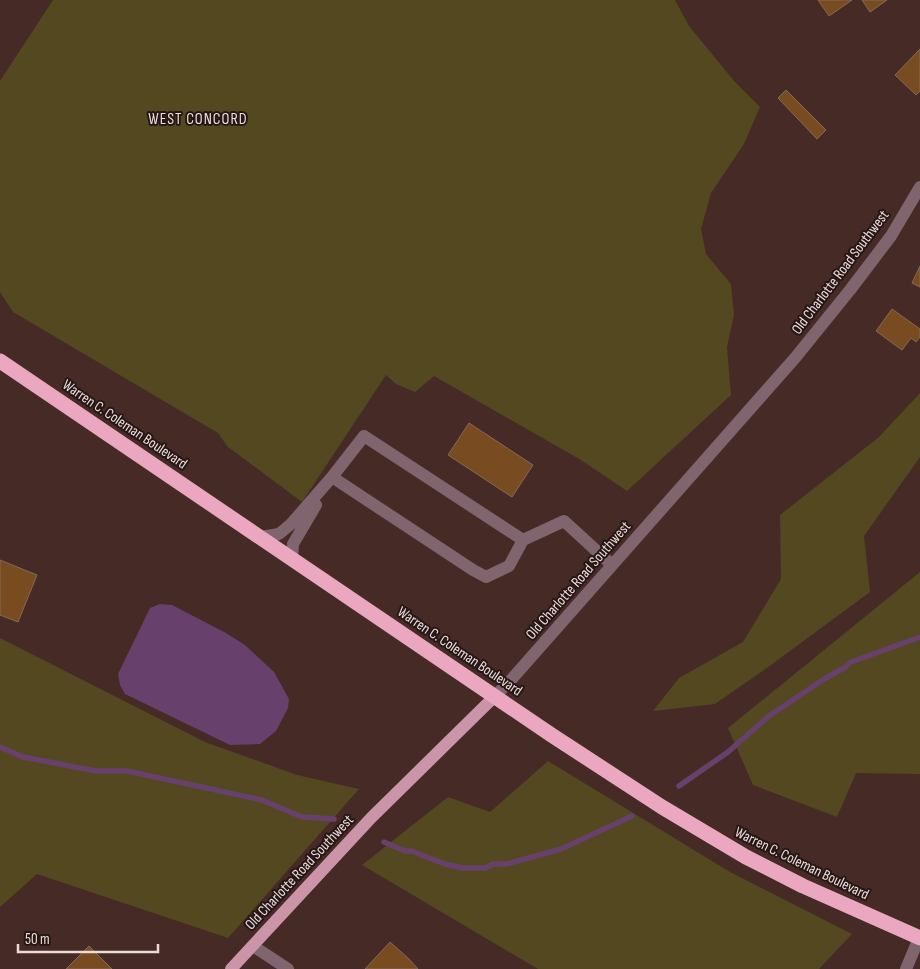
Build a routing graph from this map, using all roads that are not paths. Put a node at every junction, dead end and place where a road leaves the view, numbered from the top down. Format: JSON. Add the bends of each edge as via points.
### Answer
{"nodes":[{"id":1,"x":920,"y":187,"type":"edge"},
{"id":2,"x":0,"y":360,"type":"edge"},
{"id":3,"x":332,"y":476,"type":"junction"},
{"id":4,"x":261,"y":537,"type":"junction"},
{"id":5,"x":523,"y":540,"type":"junction"},
{"id":6,"x":292,"y":559,"type":"junction"},
{"id":7,"x":612,"y":566,"type":"junction"},
{"id":8,"x":495,"y":696,"type":"junction"},
{"id":9,"x":920,"y":938,"type":"edge"},
{"id":10,"x":253,"y":946,"type":"junction"},
{"id":11,"x":231,"y":969,"type":"edge"},
{"id":12,"x":288,"y":969,"type":"edge"},
{"id":13,"x":906,"y":969,"type":"edge"}],
"edges":[{"from":1,"to":7,"type":"street","name":"Old Charlotte Road Southwest","via":[[891,236],[795,358]]},
{"from":2,"to":4,"type":"highway","name":"Warren C. Coleman Boulevard"},
{"from":3,"to":4,"type":"street","via":[[291,524],[279,534]]},
{"from":3,"to":5,"type":"street","via":[[486,577],[509,566]]},
{"from":3,"to":5,"type":"street","via":[[364,436]]},
{"from":3,"to":6,"type":"street","via":[[293,544]]},
{"from":4,"to":6,"type":"highway","name":"Warren C. Coleman Boulevard"},
{"from":5,"to":7,"type":"street","via":[[564,520]]},
{"from":6,"to":8,"type":"highway","name":"Warren C. Coleman Boulevard"},
{"from":7,"to":8,"type":"street","name":"Old Charlotte Road Southwest"},
{"from":8,"to":9,"type":"highway","name":"Warren C. Coleman Boulevard","via":[[662,807],[746,857]]},
{"from":8,"to":10,"type":"main road","name":"Old Charlotte Road Southwest","via":[[371,818]]},
{"from":9,"to":13,"type":"street"},
{"from":10,"to":11,"type":"main road","name":"Old Charlotte Road Southwest"},
{"from":10,"to":12,"type":"street"}]}
